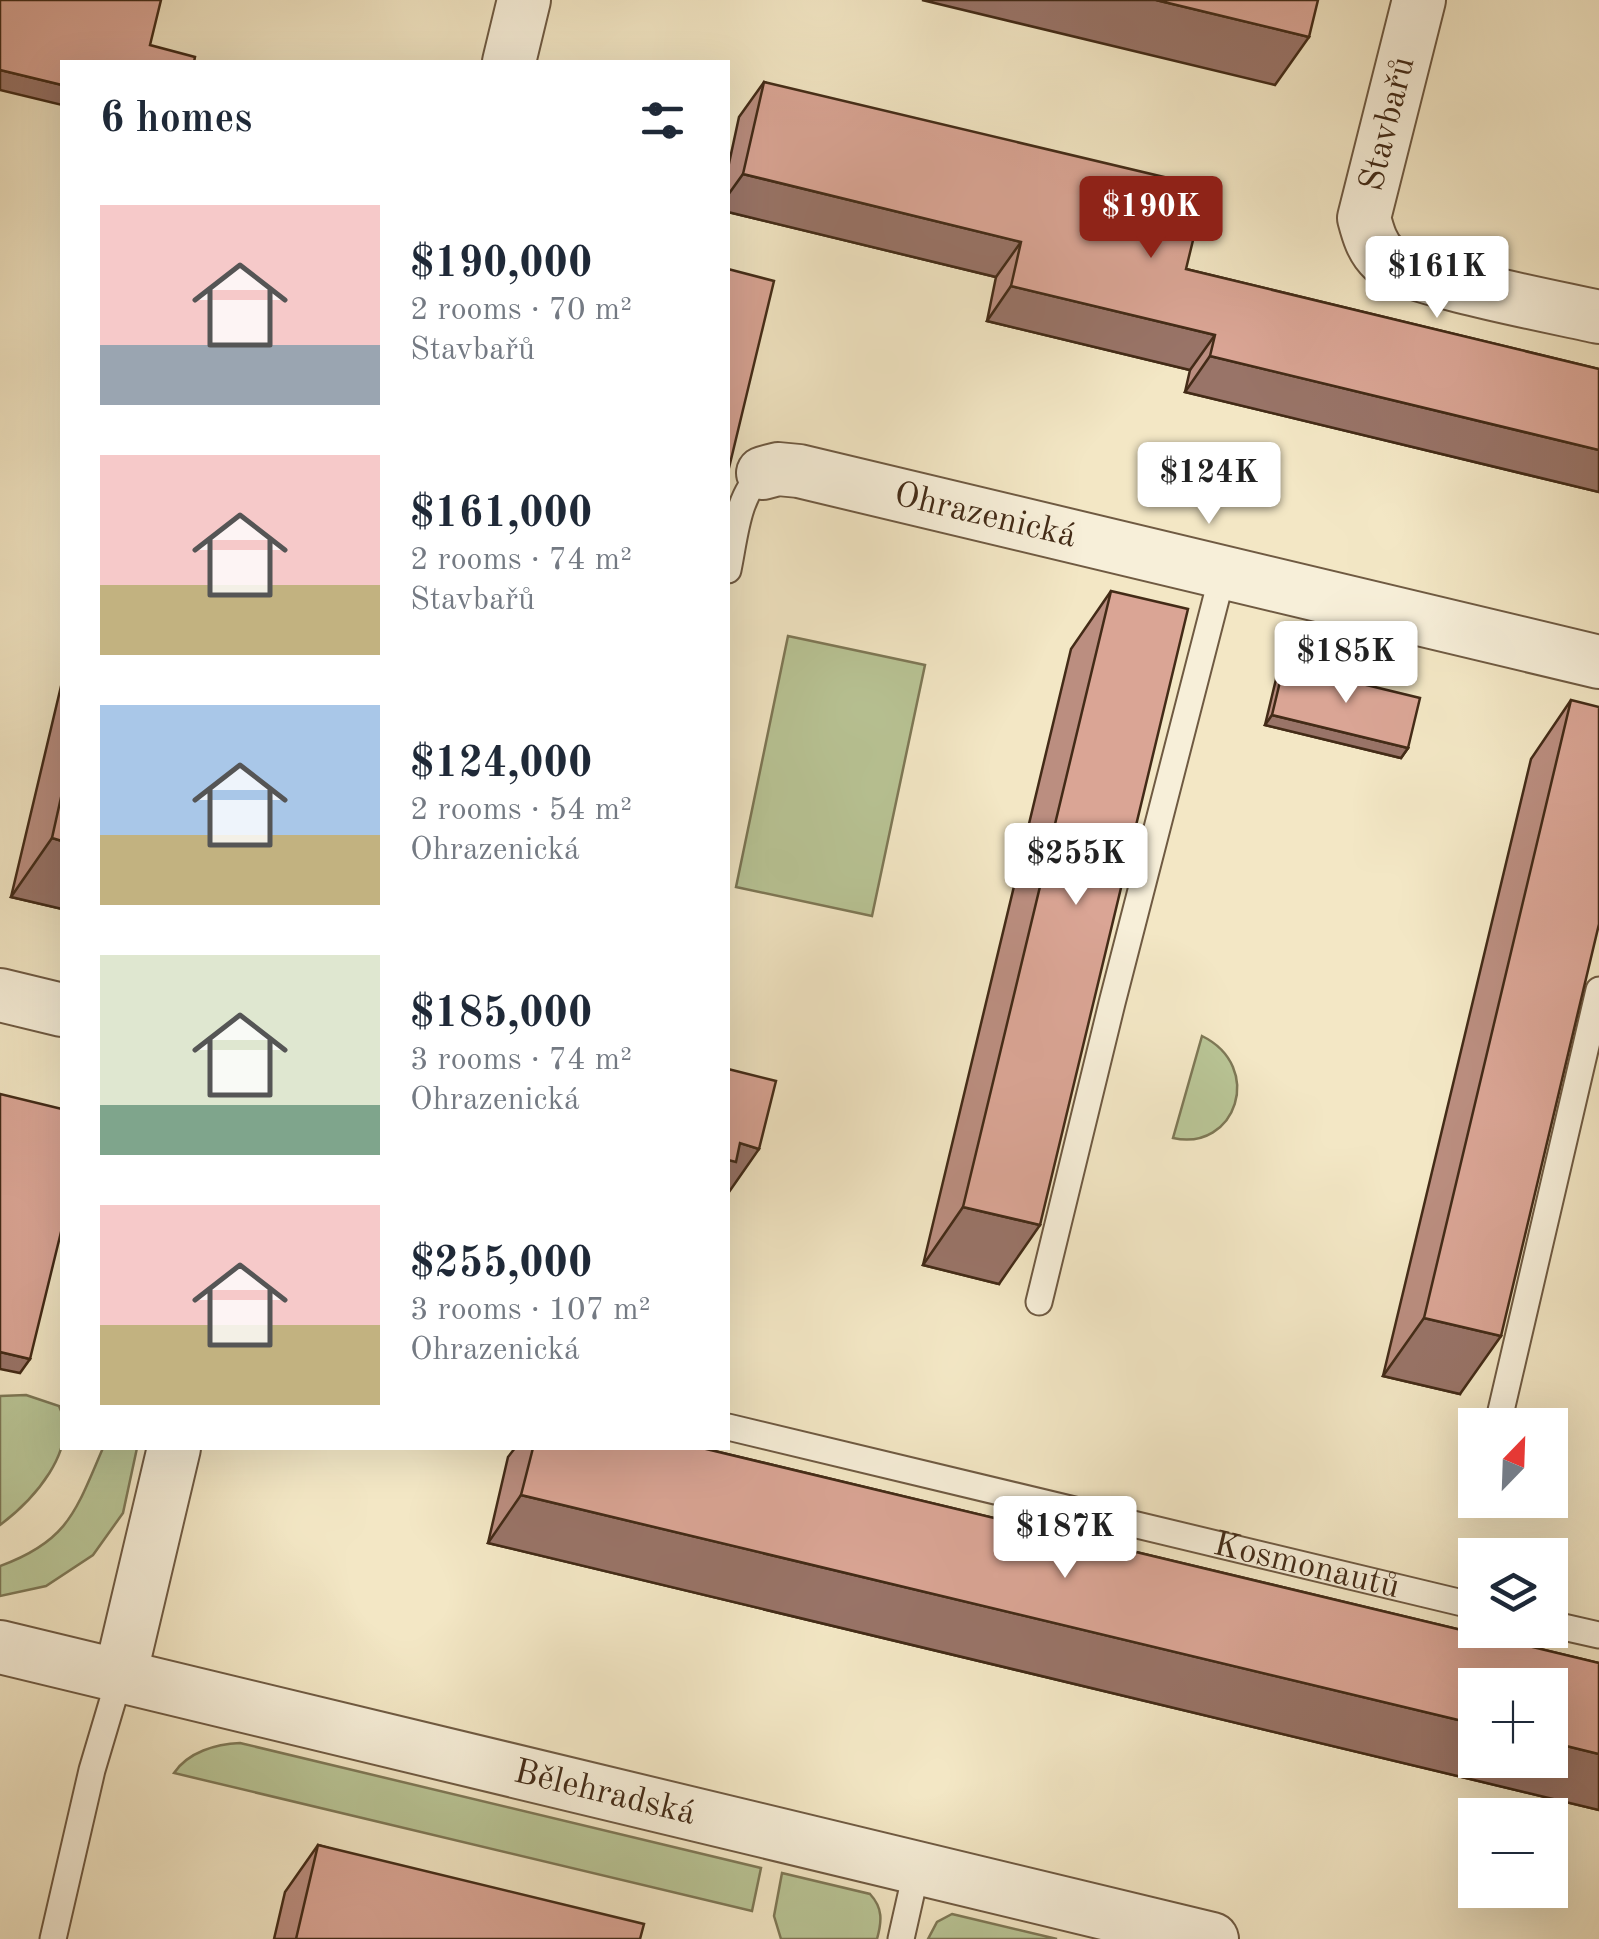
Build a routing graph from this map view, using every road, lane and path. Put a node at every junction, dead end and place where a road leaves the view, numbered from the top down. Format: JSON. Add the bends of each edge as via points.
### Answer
{"nodes":[{"id":1,"x":524,"y":0,"type":"edge"},
{"id":2,"x":1419,"y":0,"type":"edge"},
{"id":3,"x":509,"y":60,"type":"edge"},
{"id":4,"x":1599,"y":317,"type":"edge"},
{"id":5,"x":763,"y":473,"type":"joint"},
{"id":6,"x":730,"y":562,"type":"edge"},
{"id":7,"x":1223,"y":572,"type":"junction"},
{"id":8,"x":1599,"y":662,"type":"edge"},
{"id":9,"x":1599,"y":990,"type":"edge"},
{"id":10,"x":0,"y":995,"type":"edge"},
{"id":11,"x":60,"y":1010,"type":"edge"},
{"id":12,"x":1038,"y":1302,"type":"dead end"},
{"id":13,"x":1502,"y":1408,"type":"edge"},
{"id":14,"x":730,"y":1427,"type":"edge"},
{"id":15,"x":174,"y":1450,"type":"edge"},
{"id":16,"x":1458,"y":1602,"type":"edge"},
{"id":17,"x":1568,"y":1628,"type":"edge"},
{"id":18,"x":1599,"y":1636,"type":"edge"},
{"id":19,"x":0,"y":1646,"type":"edge"},
{"id":20,"x":120,"y":1676,"type":"junction"},
{"id":21,"x":917,"y":1868,"type":"junction"},
{"id":22,"x":53,"y":1939,"type":"edge"},
{"id":23,"x":901,"y":1939,"type":"edge"},
{"id":24,"x":1212,"y":1939,"type":"edge"}],
"edges":[{"from":1,"to":3,"type":"street"},
{"from":2,"to":4,"type":"street","name":"Stavbařů","via":[[1364,218],[1371,243],[1386,262],[1424,276]]},
{"from":5,"to":6,"type":"lane","name":"Ohrazenická","via":[[746,495]]},
{"from":5,"to":7,"type":"street","name":"Ohrazenická","via":[[799,471]]},
{"from":7,"to":8,"type":"street","name":"Ohrazenická"},
{"from":7,"to":12,"type":"lane"},
{"from":9,"to":13,"type":"lane"},
{"from":10,"to":11,"type":"street"},
{"from":14,"to":16,"type":"lane","name":"Kosmonautů"},
{"from":15,"to":20,"type":"street"},
{"from":17,"to":18,"type":"lane"},
{"from":19,"to":20,"type":"street","name":"Bělehradská"},
{"from":20,"to":21,"type":"street","name":"Bělehradská"},
{"from":20,"to":22,"type":"lane"},
{"from":21,"to":23,"type":"lane"},
{"from":21,"to":24,"type":"street","name":"Bělehradská"}]}
